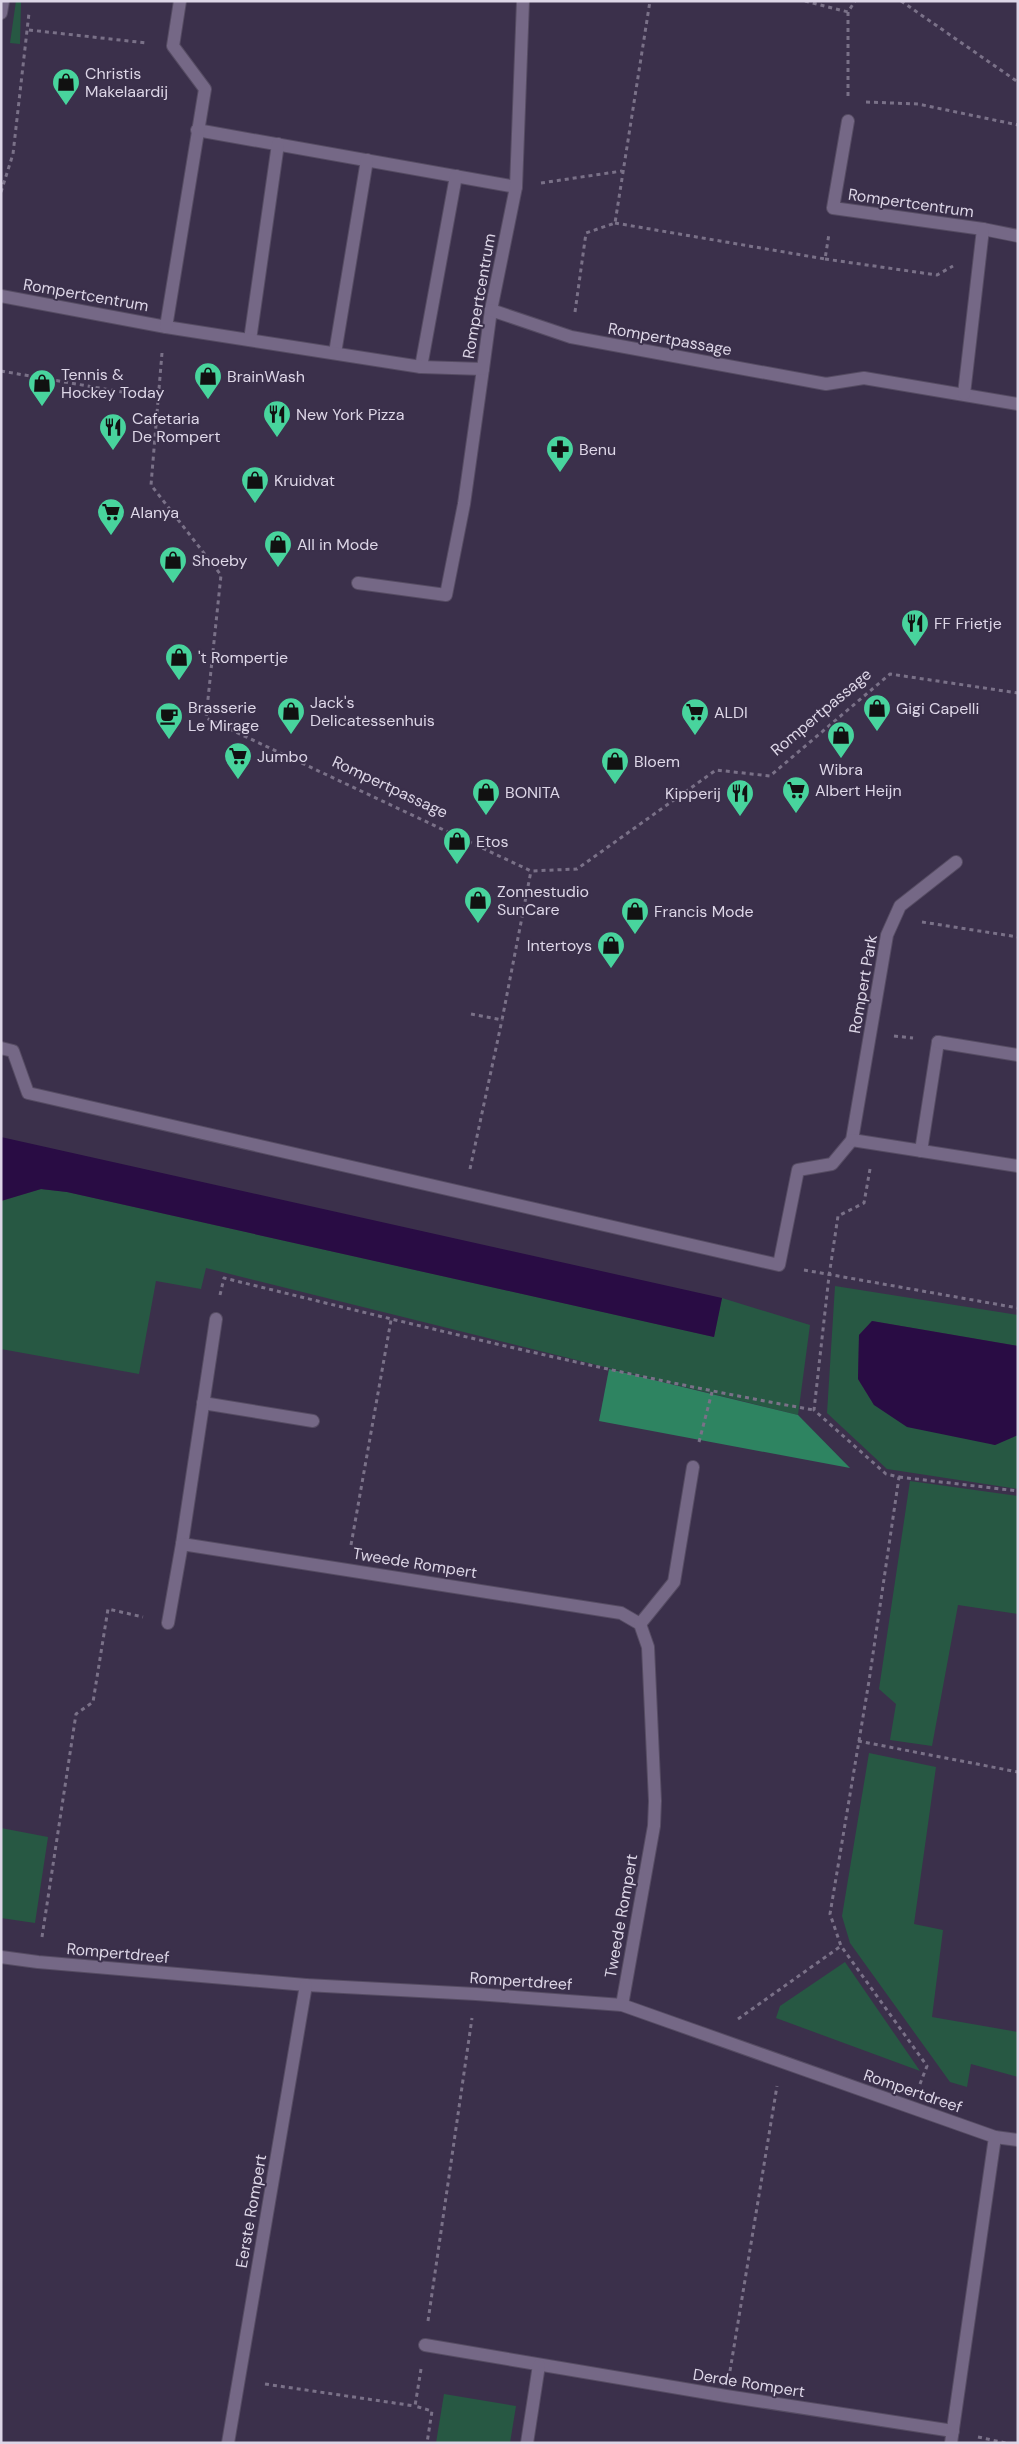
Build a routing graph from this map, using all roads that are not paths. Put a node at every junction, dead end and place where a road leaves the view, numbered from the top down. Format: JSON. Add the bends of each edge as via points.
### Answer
{"nodes":[{"id":1,"x":3,"y":1,"type":"edge"},
{"id":2,"x":180,"y":1,"type":"edge"},
{"id":3,"x":522,"y":1,"type":"edge"},
{"id":4,"x":1,"y":13,"type":"edge"},
{"id":5,"x":848,"y":121,"type":"road end"},
{"id":6,"x":197,"y":130,"type":"junction"},
{"id":7,"x":278,"y":144,"type":"junction"},
{"id":8,"x":366,"y":160,"type":"junction"},
{"id":9,"x":456,"y":176,"type":"junction"},
{"id":10,"x":516,"y":187,"type":"junction"},
{"id":11,"x":983,"y":229,"type":"junction"},
{"id":12,"x":1018,"y":236,"type":"edge"},
{"id":13,"x":1,"y":296,"type":"edge"},
{"id":14,"x":491,"y":310,"type":"junction"},
{"id":15,"x":166,"y":326,"type":"junction"},
{"id":16,"x":250,"y":340,"type":"junction"},
{"id":17,"x":335,"y":353,"type":"junction"},
{"id":18,"x":421,"y":367,"type":"junction"},
{"id":19,"x":483,"y":369,"type":"junction"},
{"id":20,"x":964,"y":394,"type":"junction"},
{"id":21,"x":1018,"y":404,"type":"edge"},
{"id":22,"x":358,"y":583,"type":"dead end"},
{"id":23,"x":956,"y":862,"type":"dead end"},
{"id":24,"x":7,"y":1050,"type":"edge"},
{"id":25,"x":1018,"y":1055,"type":"edge"},
{"id":26,"x":852,"y":1140,"type":"junction"},
{"id":27,"x":922,"y":1152,"type":"junction"},
{"id":28,"x":1018,"y":1166,"type":"edge"},
{"id":29,"x":216,"y":1319,"type":"road end"},
{"id":30,"x":204,"y":1403,"type":"junction"},
{"id":31,"x":313,"y":1421,"type":"dead end"},
{"id":32,"x":693,"y":1467,"type":"road end"},
{"id":33,"x":182,"y":1544,"type":"junction"},
{"id":34,"x":168,"y":1623,"type":"road end"},
{"id":35,"x":640,"y":1624,"type":"junction"},
{"id":36,"x":1,"y":1957,"type":"edge"},
{"id":37,"x":306,"y":1985,"type":"junction"},
{"id":38,"x":622,"y":2005,"type":"junction"},
{"id":39,"x":995,"y":2137,"type":"junction"},
{"id":40,"x":1018,"y":2140,"type":"edge"},
{"id":41,"x":424,"y":2345,"type":"road end"},
{"id":42,"x":539,"y":2364,"type":"junction"},
{"id":43,"x":952,"y":2437,"type":"edge"},
{"id":44,"x":228,"y":2443,"type":"edge"},
{"id":45,"x":527,"y":2443,"type":"edge"}],
"edges":[{"from":1,"to":4,"type":"street"},
{"from":2,"to":6,"type":"street","name":"Rompertcentrum","via":[[173,46],[204,89]]},
{"from":3,"to":10,"type":"street","name":"Rompertcentrum"},
{"from":5,"to":11,"type":"street","name":"Rompertcentrum","via":[[832,208]]},
{"from":6,"to":7,"type":"street"},
{"from":6,"to":15,"type":"street","name":"Rompertcentrum"},
{"from":7,"to":8,"type":"street"},
{"from":7,"to":16,"type":"street"},
{"from":8,"to":9,"type":"street"},
{"from":8,"to":17,"type":"street"},
{"from":9,"to":10,"type":"street"},
{"from":9,"to":18,"type":"street"},
{"from":10,"to":14,"type":"street","name":"Rompertcentrum"},
{"from":11,"to":12,"type":"street","name":"Rompertcentrum"},
{"from":11,"to":20,"type":"street","name":"Rompertcentrum"},
{"from":13,"to":15,"type":"street","name":"Rompertcentrum"},
{"from":14,"to":19,"type":"street","name":"Rompertcentrum"},
{"from":14,"to":20,"type":"street","name":"Rompertpassage","via":[[571,337],[826,384],[864,378]]},
{"from":15,"to":16,"type":"street","name":"Rompertcentrum"},
{"from":16,"to":17,"type":"street","name":"Rompertcentrum"},
{"from":17,"to":18,"type":"street","name":"Rompertcentrum"},
{"from":18,"to":19,"type":"street","name":"Rompertcentrum"},
{"from":19,"to":22,"type":"street","via":[[464,504],[446,595]]},
{"from":20,"to":21,"type":"street"},
{"from":23,"to":26,"type":"street","name":"Rompert Park","via":[[900,906],[887,935]]},
{"from":24,"to":26,"type":"street","via":[[28,1093],[778,1265],[798,1170],[832,1164]]},
{"from":25,"to":27,"type":"street","via":[[938,1042]]},
{"from":26,"to":27,"type":"street"},
{"from":27,"to":28,"type":"street"},
{"from":29,"to":30,"type":"street"},
{"from":30,"to":31,"type":"street"},
{"from":30,"to":33,"type":"street"},
{"from":32,"to":35,"type":"street","via":[[674,1582]]},
{"from":33,"to":34,"type":"street"},
{"from":33,"to":35,"type":"street","name":"Tweede Rompert","via":[[621,1613]]},
{"from":35,"to":38,"type":"street","name":"Tweede Rompert","via":[[648,1647],[654,1826]]},
{"from":36,"to":37,"type":"street","name":"Rompertdreef"},
{"from":37,"to":38,"type":"street","name":"Rompertdreef"},
{"from":37,"to":44,"type":"street","name":"Eerste Rompert"},
{"from":38,"to":39,"type":"street","name":"Rompertdreef"},
{"from":39,"to":40,"type":"street","name":"Rompertdreef"},
{"from":39,"to":43,"type":"street","name":"Derde Rompert"},
{"from":41,"to":42,"type":"street","name":"Derde Rompert"},
{"from":42,"to":43,"type":"street","name":"Derde Rompert"},
{"from":42,"to":45,"type":"street"}]}
